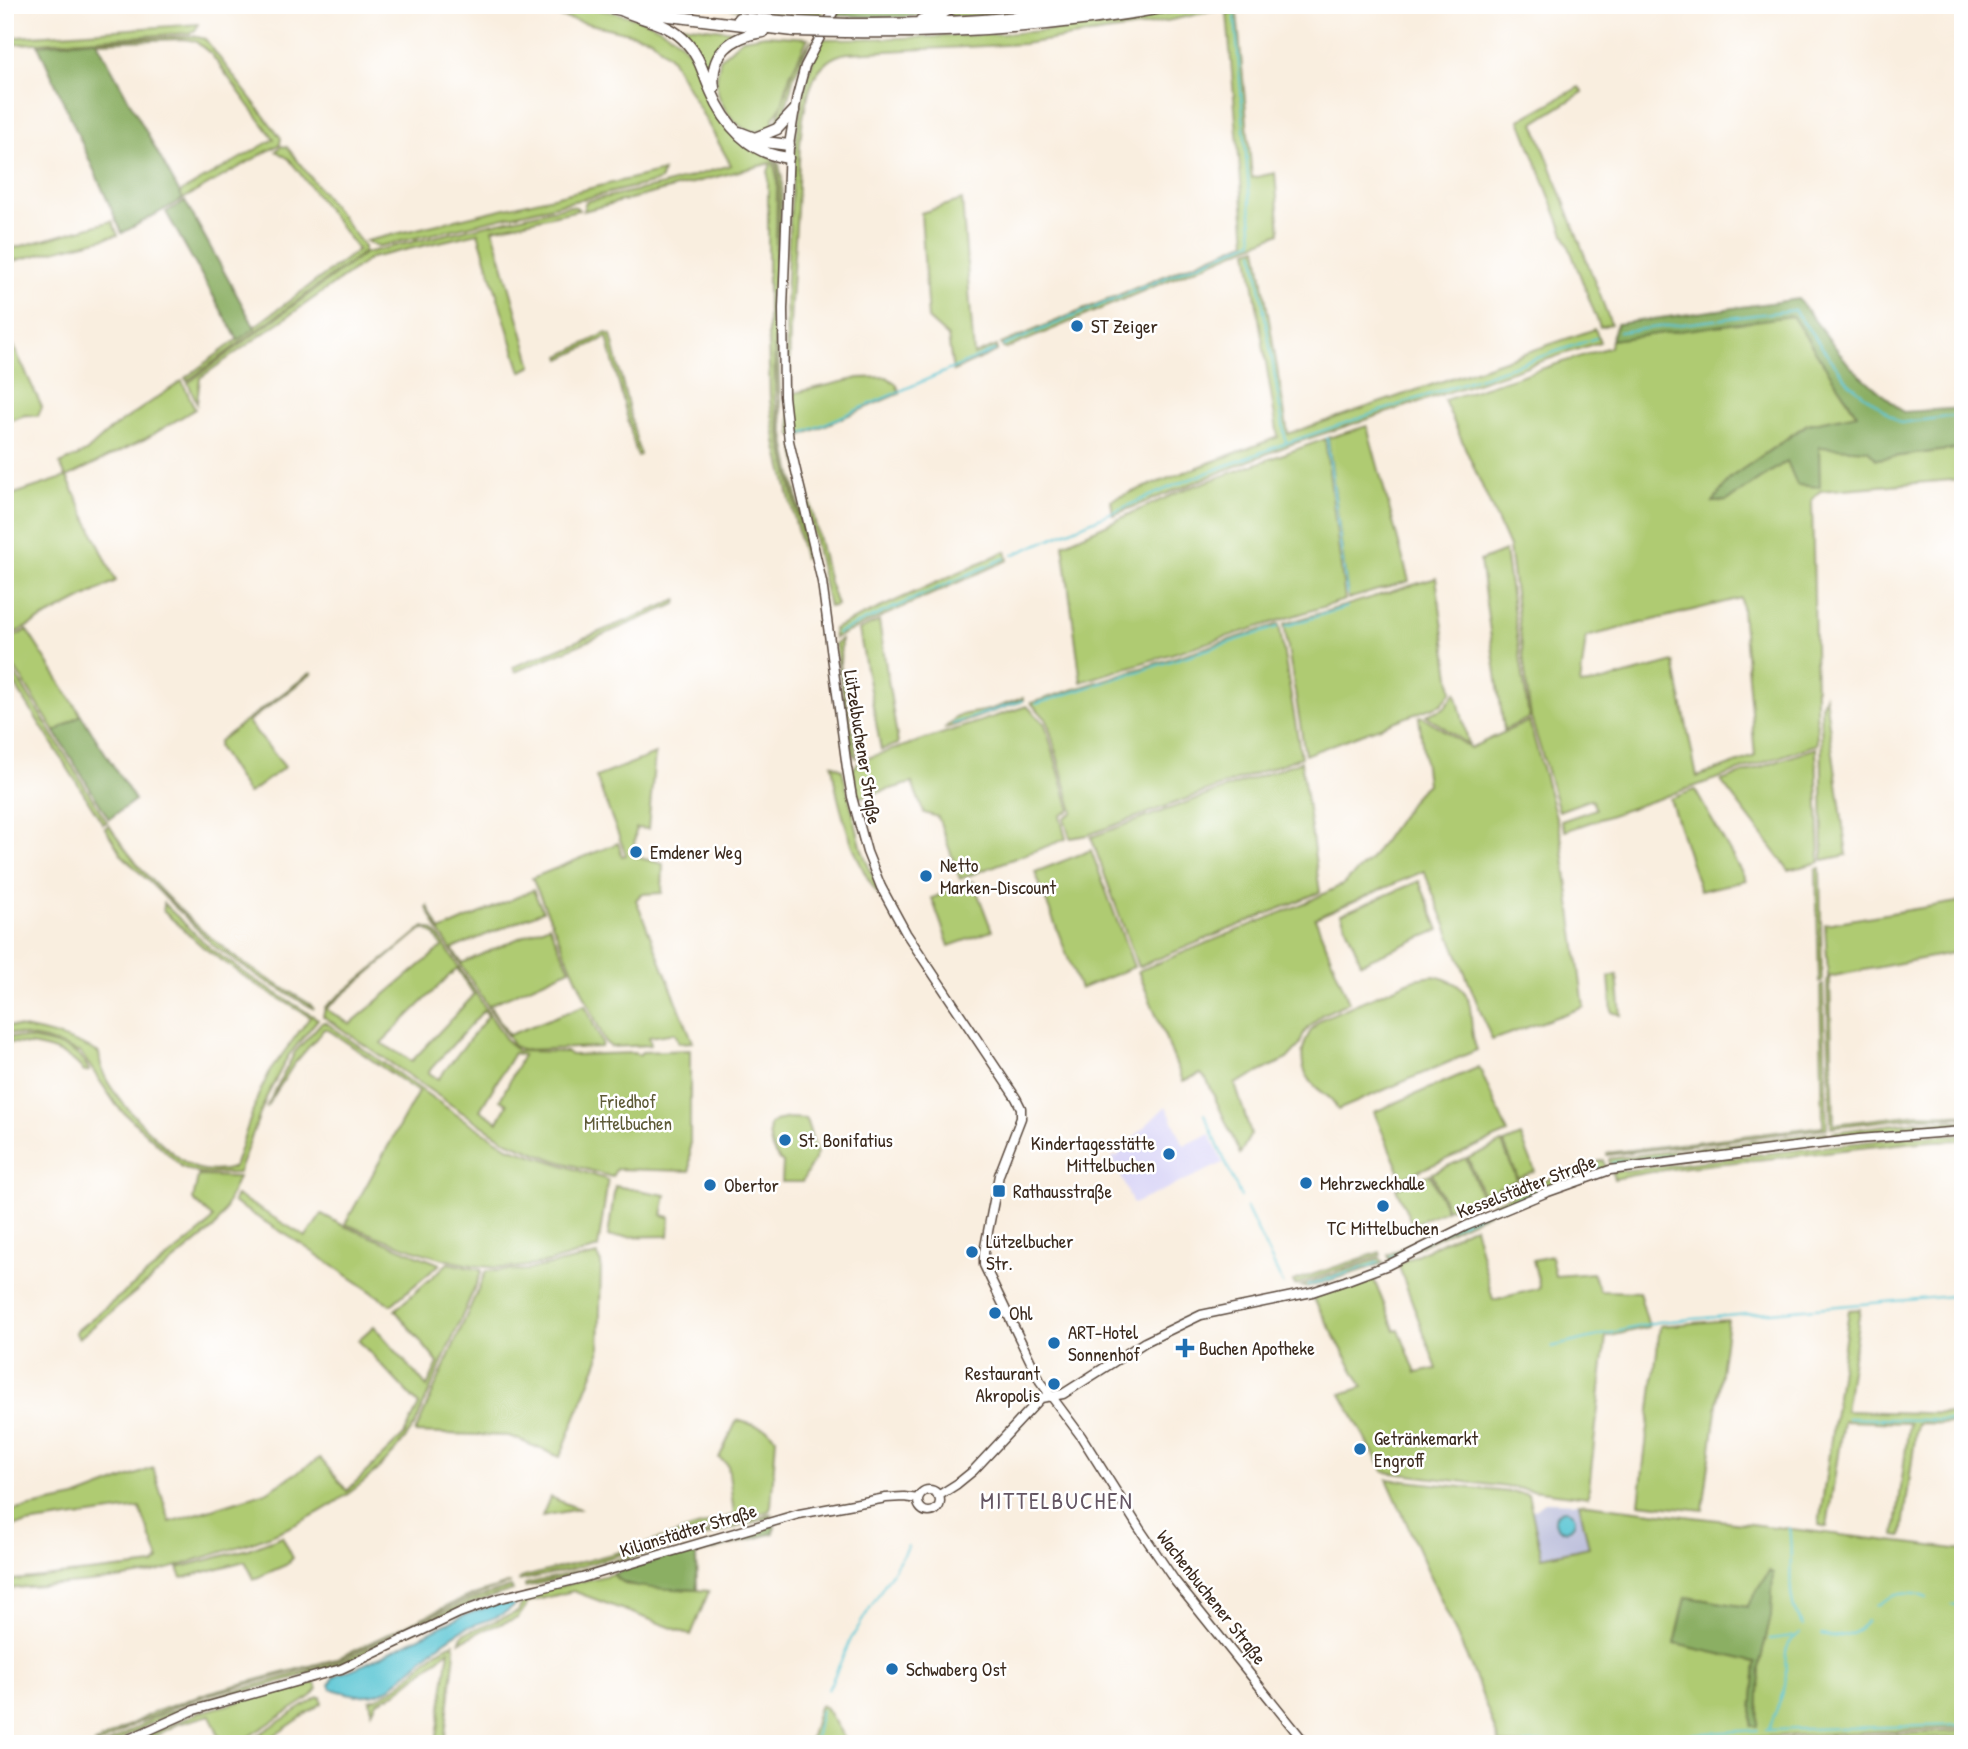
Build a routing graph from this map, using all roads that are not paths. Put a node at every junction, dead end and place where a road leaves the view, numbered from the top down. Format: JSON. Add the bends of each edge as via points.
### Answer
{"nodes":[{"id":1,"x":597,"y":5,"type":"edge"},
{"id":2,"x":637,"y":5,"type":"edge"},
{"id":3,"x":837,"y":5,"type":"edge"},
{"id":4,"x":956,"y":5,"type":"edge"},
{"id":5,"x":1022,"y":5,"type":"edge"},
{"id":6,"x":1115,"y":5,"type":"edge"},
{"id":7,"x":1178,"y":5,"type":"edge"},
{"id":8,"x":621,"y":10,"type":"junction"},
{"id":9,"x":1076,"y":11,"type":"junction"},
{"id":10,"x":904,"y":24,"type":"junction"},
{"id":11,"x":794,"y":26,"type":"junction"},
{"id":12,"x":847,"y":28,"type":"junction"},
{"id":13,"x":716,"y":102,"type":"junction"},
{"id":14,"x":794,"y":111,"type":"junction"},
{"id":15,"x":734,"y":129,"type":"junction"},
{"id":16,"x":755,"y":138,"type":"junction"},
{"id":17,"x":789,"y":145,"type":"junction"},
{"id":18,"x":788,"y":158,"type":"junction"},
{"id":19,"x":1963,"y":1131,"type":"edge"},
{"id":20,"x":984,"y":1265,"type":"joint"},
{"id":21,"x":1051,"y":1396,"type":"junction"},
{"id":22,"x":938,"y":1496,"type":"junction"},
{"id":23,"x":918,"y":1499,"type":"junction"},
{"id":24,"x":118,"y":1744,"type":"edge"},
{"id":25,"x":1306,"y":1744,"type":"edge"}],
"edges":[{"from":1,"to":8,"type":"highway"},
{"from":2,"to":11,"type":"highway"},
{"from":3,"to":14,"type":"main road","via":[[805,66]]},
{"from":4,"to":10,"type":"highway","via":[[940,15]]},
{"from":5,"to":9,"type":"highway"},
{"from":6,"to":9,"type":"highway"},
{"from":7,"to":12,"type":"highway","via":[[1023,27],[943,32]]},
{"from":8,"to":11,"type":"highway"},
{"from":8,"to":13,"type":"highway","via":[[661,24],[684,40],[699,61]]},
{"from":9,"to":10,"type":"highway","via":[[1019,19]]},
{"from":10,"to":12,"type":"highway"},
{"from":11,"to":12,"type":"highway","bridge":true},
{"from":11,"to":13,"type":"highway","via":[[750,33],[730,42],[714,66]]},
{"from":13,"to":15,"type":"highway"},
{"from":14,"to":16,"type":"highway","via":[[777,129]]},
{"from":14,"to":17,"type":"main road"},
{"from":15,"to":16,"type":"highway"},
{"from":15,"to":18,"type":"highway","via":[[755,148]]},
{"from":16,"to":17,"type":"highway"},
{"from":17,"to":18,"type":"main road"},
{"from":18,"to":20,"type":"main road","name":"Lützelbuchener Straße","via":[[783,309],[786,414],[822,582],[858,822],[873,869],[906,933],[1021,1108],[999,1175]]},
{"from":19,"to":21,"type":"main road","name":"Kesselstädter Straße","via":[[1610,1170],[1466,1226],[1357,1277],[1184,1321],[1063,1394]]},
{"from":20,"to":21,"type":"main road","name":"Wachenbuchener Straße"},
{"from":21,"to":22,"type":"main road","via":[[1041,1398],[968,1475]]},
{"from":21,"to":25,"type":"main road","name":"Wachenbuchener Straße","via":[[1175,1581]]},
{"from":22,"to":23,"type":"main road","via":[[927,1490]]},
{"from":22,"to":23,"type":"main road","via":[[939,1504],[932,1511],[922,1510]]},
{"from":23,"to":24,"type":"main road","name":"Kilianstädter Straße","via":[[886,1498],[799,1514],[500,1598],[341,1669],[194,1710]]}]}
